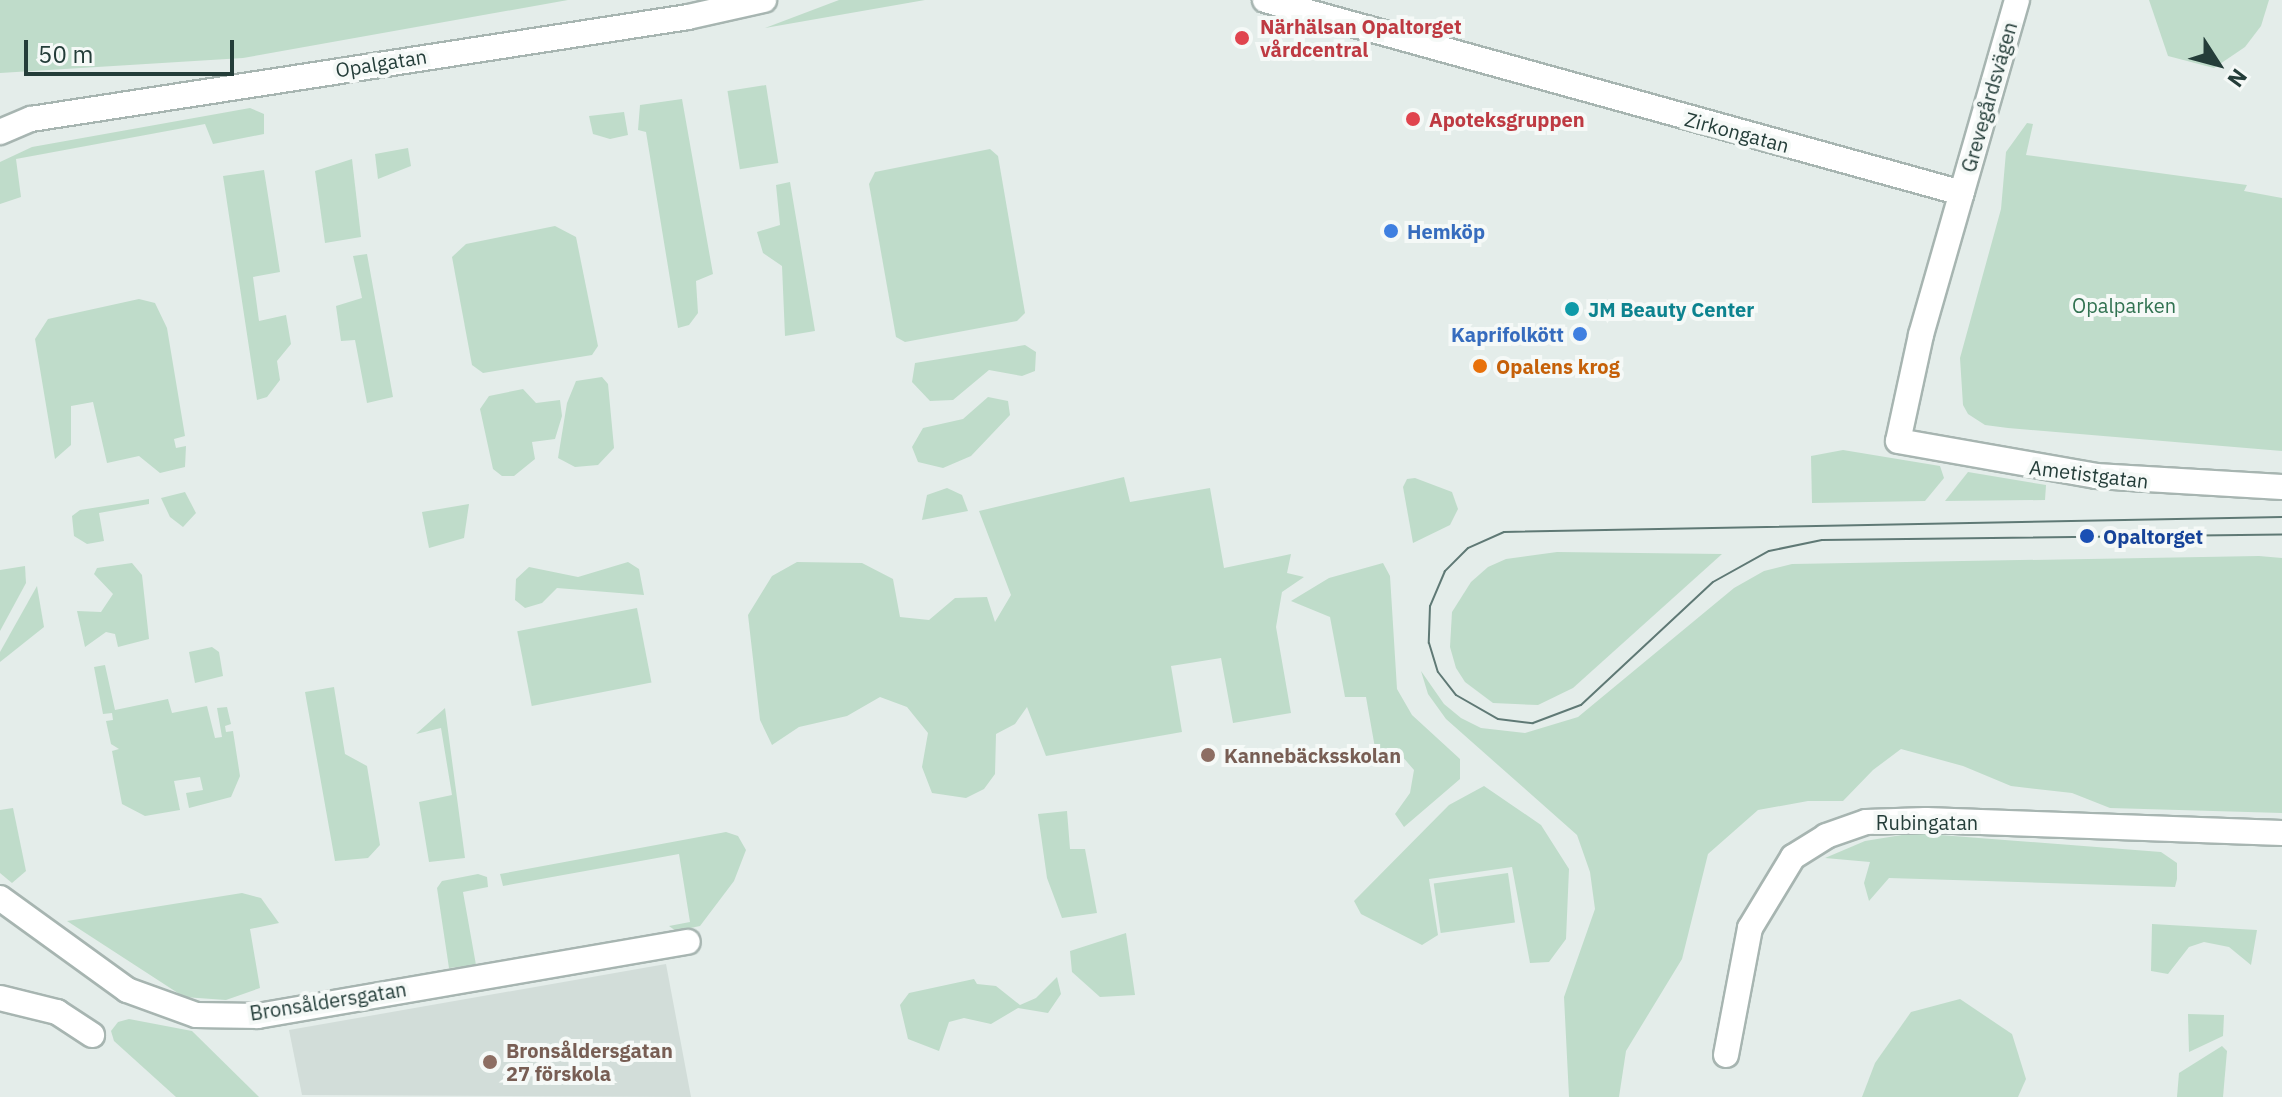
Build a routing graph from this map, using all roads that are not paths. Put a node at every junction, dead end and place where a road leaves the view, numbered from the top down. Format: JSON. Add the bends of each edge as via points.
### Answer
{"nodes":[{"id":1,"x":764,"y":0,"type":"edge"},
{"id":2,"x":1265,"y":0,"type":"edge"},
{"id":3,"x":2017,"y":0,"type":"edge"},
{"id":4,"x":0,"y":132,"type":"edge"},
{"id":5,"x":1962,"y":193,"type":"junction"},
{"id":6,"x":2282,"y":487,"type":"edge"},
{"id":7,"x":2282,"y":833,"type":"edge"},
{"id":8,"x":0,"y":898,"type":"edge"},
{"id":9,"x":688,"y":942,"type":"dead end"},
{"id":10,"x":0,"y":998,"type":"edge"},
{"id":11,"x":92,"y":1035,"type":"dead end"},
{"id":12,"x":1726,"y":1055,"type":"dead end"}],
"edges":[{"from":1,"to":4,"type":"street","name":"Opalgatan","via":[[688,17],[31,119]]},
{"from":2,"to":5,"type":"street","name":"Zirkongatan"},
{"from":3,"to":5,"type":"street","name":"Grevegårdsvägen"},
{"from":5,"to":6,"type":"street","name":"Ametistgatan","via":[[1898,441],[2096,476]]},
{"from":7,"to":12,"type":"street","name":"Rubingatan","via":[[1926,820],[1866,822],[1826,836],[1793,857],[1750,928]]},
{"from":8,"to":9,"type":"street","name":"Bronsåldersgatan","via":[[127,990],[196,1015],[258,1016]]},
{"from":10,"to":11,"type":"street","via":[[57,1012]]}]}
